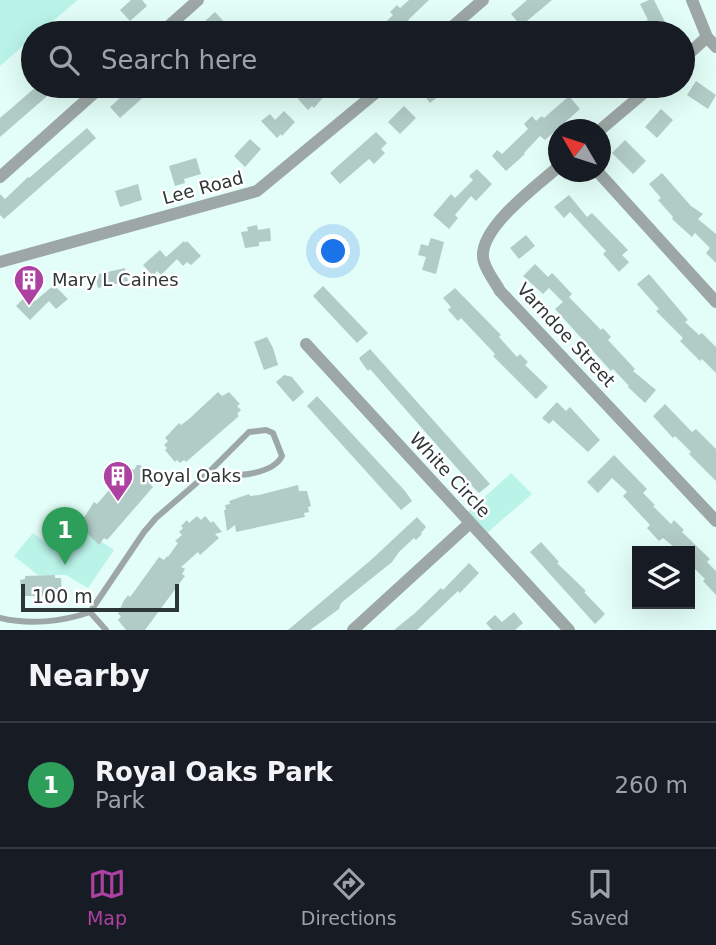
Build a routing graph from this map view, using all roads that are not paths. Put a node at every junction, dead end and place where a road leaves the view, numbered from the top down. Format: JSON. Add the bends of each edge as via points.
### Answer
{"nodes":[{"id":1,"x":198,"y":0,"type":"edge"},
{"id":2,"x":483,"y":0,"type":"edge"},
{"id":3,"x":692,"y":0,"type":"edge"},
{"id":4,"x":174,"y":21,"type":"edge"},
{"id":5,"x":458,"y":21,"type":"edge"},
{"id":6,"x":712,"y":42,"type":"edge"},
{"id":7,"x":695,"y":51,"type":"edge"},
{"id":8,"x":89,"y":98,"type":"edge"},
{"id":9,"x":369,"y":98,"type":"edge"},
{"id":10,"x":638,"y":98,"type":"edge"},
{"id":11,"x":611,"y":121,"type":"edge"},
{"id":12,"x":548,"y":176,"type":"edge"},
{"id":13,"x":0,"y":177,"type":"edge"},
{"id":14,"x":607,"y":182,"type":"edge"},
{"id":15,"x":0,"y":262,"type":"edge"},
{"id":16,"x":716,"y":302,"type":"edge"},
{"id":17,"x":306,"y":344,"type":"dead end"},
{"id":18,"x":207,"y":474,"type":"junction"},
{"id":19,"x":716,"y":521,"type":"edge"},
{"id":20,"x":470,"y":523,"type":"junction"},
{"id":21,"x":90,"y":612,"type":"junction"},
{"id":22,"x":0,"y":618,"type":"edge"},
{"id":23,"x":565,"y":629,"type":"edge"},
{"id":24,"x":106,"y":630,"type":"edge"},
{"id":25,"x":353,"y":630,"type":"edge"}],
"edges":[{"from":1,"to":4,"type":"street"},
{"from":2,"to":5,"type":"street"},
{"from":3,"to":6,"type":"street"},
{"from":6,"to":7,"type":"street"},
{"from":8,"to":13,"type":"street"},
{"from":9,"to":15,"type":"street","name":"Lee Road","via":[[257,191]]},
{"from":10,"to":11,"type":"street"},
{"from":12,"to":19,"type":"street","name":"Varndoe Street","via":[[504,215],[483,243],[483,261],[500,291]]},
{"from":14,"to":16,"type":"street"},
{"from":17,"to":20,"type":"street","name":"White Circle"},
{"from":18,"to":18,"type":"lane","via":[[249,432],[266,429],[273,433],[282,456],[279,463],[267,470],[224,477]]},
{"from":18,"to":21,"type":"lane","via":[[144,532]]},
{"from":20,"to":23,"type":"street","name":"White Circle"},
{"from":20,"to":25,"type":"street"},
{"from":21,"to":22,"type":"lane","via":[[36,622]]},
{"from":21,"to":24,"type":"lane"}]}
